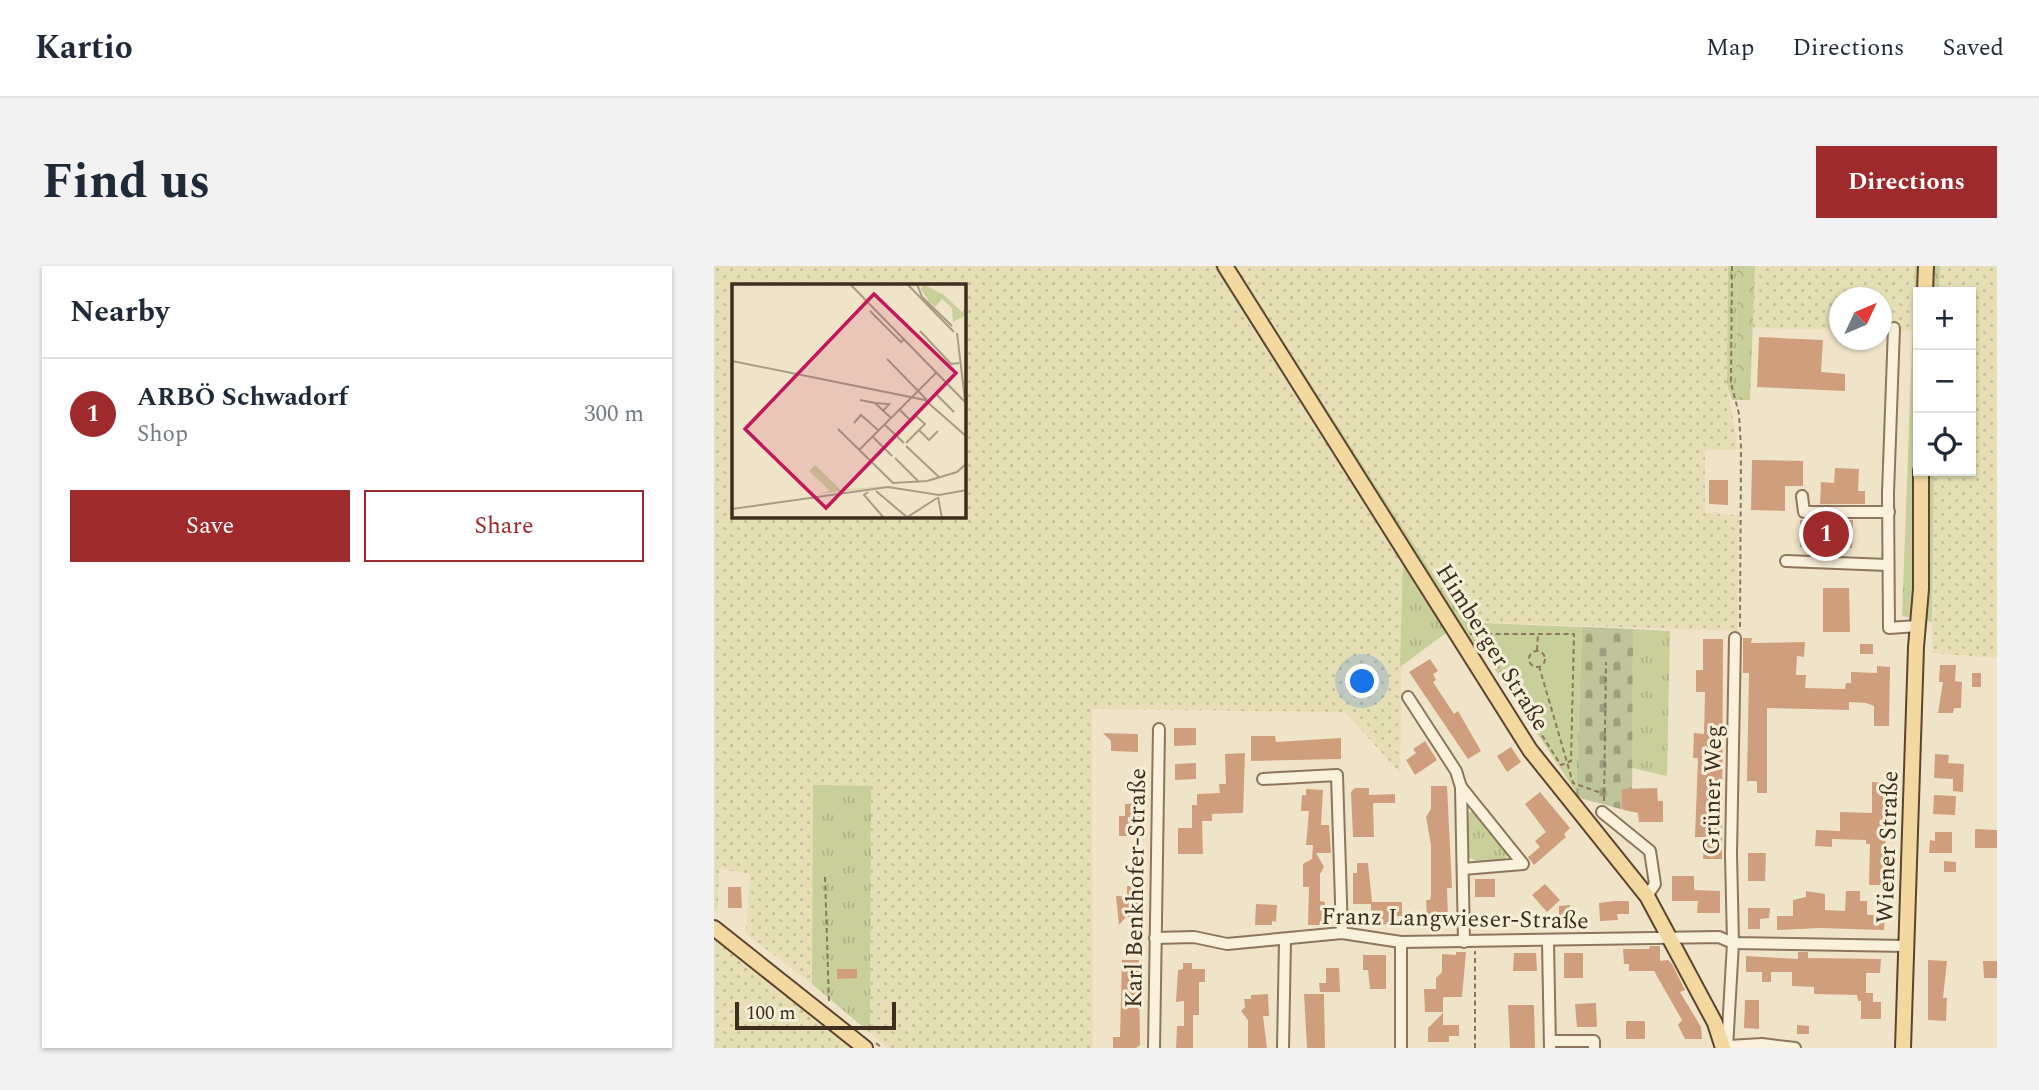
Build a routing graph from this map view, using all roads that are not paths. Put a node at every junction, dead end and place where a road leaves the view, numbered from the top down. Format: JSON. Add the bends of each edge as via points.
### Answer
{"nodes":[{"id":1,"x":1225,"y":266,"type":"edge"},
{"id":2,"x":1926,"y":266,"type":"edge"},
{"id":3,"x":1925,"y":287,"type":"edge"},
{"id":4,"x":1894,"y":328,"type":"dead end"},
{"id":5,"x":1921,"y":476,"type":"edge"},
{"id":6,"x":1802,"y":496,"type":"dead end"},
{"id":7,"x":1889,"y":512,"type":"junction"},
{"id":8,"x":1786,"y":561,"type":"dead end"},
{"id":9,"x":1888,"y":565,"type":"junction"},
{"id":10,"x":1917,"y":626,"type":"junction"},
{"id":11,"x":1735,"y":638,"type":"road end"},
{"id":12,"x":1408,"y":697,"type":"dead end"},
{"id":13,"x":1159,"y":729,"type":"dead end"},
{"id":14,"x":1263,"y":779,"type":"dead end"},
{"id":15,"x":1461,"y":787,"type":"junction"},
{"id":16,"x":1602,"y":812,"type":"road end"},
{"id":17,"x":1463,"y":869,"type":"junction"},
{"id":18,"x":1647,"y":896,"type":"junction"},
{"id":19,"x":714,"y":928,"type":"edge"},
{"id":20,"x":1342,"y":933,"type":"junction"},
{"id":21,"x":1155,"y":938,"type":"junction"},
{"id":22,"x":1671,"y":938,"type":"junction"},
{"id":23,"x":1285,"y":940,"type":"junction"},
{"id":24,"x":1548,"y":942,"type":"junction"},
{"id":25,"x":1401,"y":943,"type":"junction"},
{"id":26,"x":1469,"y":943,"type":"junction"},
{"id":27,"x":1734,"y":943,"type":"junction"},
{"id":28,"x":1906,"y":946,"type":"junction"},
{"id":29,"x":1550,"y":1045,"type":"edge"},
{"id":30,"x":1727,"y":1047,"type":"edge"},
{"id":31,"x":866,"y":1048,"type":"edge"},
{"id":32,"x":1154,"y":1048,"type":"edge"},
{"id":33,"x":1283,"y":1048,"type":"edge"},
{"id":34,"x":1401,"y":1048,"type":"edge"},
{"id":35,"x":1594,"y":1048,"type":"edge"},
{"id":36,"x":1795,"y":1048,"type":"edge"},
{"id":37,"x":1903,"y":1048,"type":"edge"}],
"edges":[{"from":1,"to":18,"type":"main road","name":"Himberger Straße","via":[[1551,779]]},
{"from":2,"to":3,"type":"main road"},
{"from":4,"to":7,"type":"street"},
{"from":5,"to":10,"type":"main road","name":"Wiener Straße"},
{"from":6,"to":7,"type":"street","via":[[1804,512]]},
{"from":7,"to":9,"type":"street"},
{"from":8,"to":9,"type":"street"},
{"from":9,"to":10,"type":"street","via":[[1889,628]]},
{"from":10,"to":28,"type":"main road","name":"Wiener Straße"},
{"from":11,"to":27,"type":"street","name":"Grüner Weg"},
{"from":12,"to":15,"type":"street","via":[[1456,771]]},
{"from":13,"to":21,"type":"street","name":"Karl Benkhofer-Straße"},
{"from":14,"to":20,"type":"street","via":[[1337,775]]},
{"from":15,"to":17,"type":"street"},
{"from":15,"to":17,"type":"street","via":[[1523,864]]},
{"from":16,"to":18,"type":"street","via":[[1650,851],[1655,884]]},
{"from":17,"to":26,"type":"street"},
{"from":18,"to":22,"type":"main road","name":"Himberger Straße"},
{"from":19,"to":31,"type":"main road"},
{"from":20,"to":23,"type":"street","name":"Franz Langwieser-Straße"},
{"from":20,"to":25,"type":"street","name":"Franz Langwieser-Straße"},
{"from":21,"to":23,"type":"street","name":"Franz Langwieser-Straße","via":[[1194,936],[1227,944]]},
{"from":21,"to":32,"type":"street","name":"Karl Benkhofer-Straße"},
{"from":22,"to":24,"type":"street","name":"Franz Langwieser-Straße"},
{"from":22,"to":27,"type":"street","name":"Franz Langwieser-Straße","via":[[1718,937]]},
{"from":22,"to":30,"type":"main road","name":"Himberger Straße"},
{"from":23,"to":33,"type":"street"},
{"from":24,"to":26,"type":"street","name":"Franz Langwieser-Straße"},
{"from":24,"to":29,"type":"street"},
{"from":25,"to":26,"type":"street","name":"Franz Langwieser-Straße"},
{"from":25,"to":34,"type":"street"},
{"from":27,"to":28,"type":"street","name":"Franz Langwieser-Straße"},
{"from":27,"to":30,"type":"street","name":"Grüner Weg"},
{"from":28,"to":37,"type":"main road","name":"Wiener Straße"},
{"from":29,"to":35,"type":"street","via":[[1594,1041]]},
{"from":30,"to":36,"type":"street","via":[[1762,1044]]}]}
